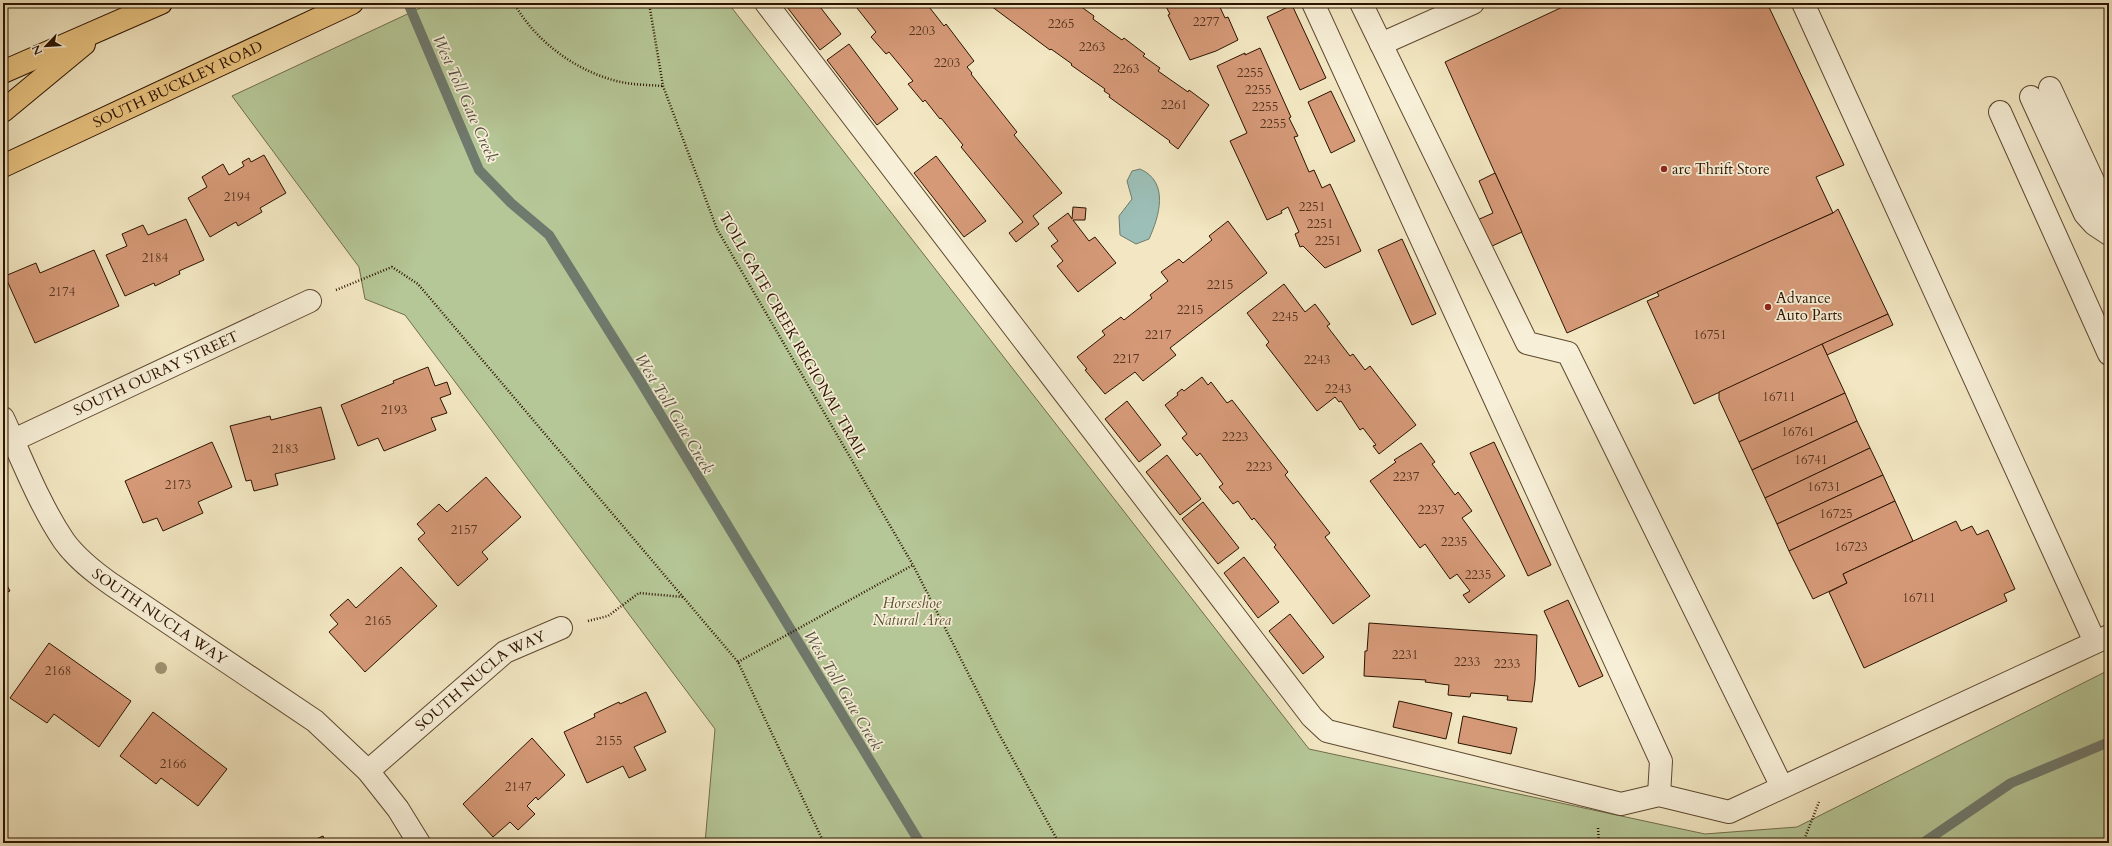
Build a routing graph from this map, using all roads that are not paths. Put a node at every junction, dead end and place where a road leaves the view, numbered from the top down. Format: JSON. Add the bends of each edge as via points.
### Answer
{"nodes":[{"id":1,"x":161,"y":3,"type":"edge"},
{"id":2,"x":352,"y":3,"type":"edge"},
{"id":3,"x":766,"y":3,"type":"edge"},
{"id":4,"x":1313,"y":3,"type":"edge"},
{"id":5,"x":1361,"y":3,"type":"edge"},
{"id":6,"x":1473,"y":3,"type":"edge"},
{"id":7,"x":1803,"y":3,"type":"edge"},
{"id":8,"x":101,"y":29,"type":"junction"},
{"id":9,"x":1381,"y":44,"type":"junction"},
{"id":10,"x":3,"y":72,"type":"edge"},
{"id":11,"x":3,"y":111,"type":"edge"},
{"id":12,"x":2000,"y":112,"type":"dead end"},
{"id":13,"x":3,"y":166,"type":"edge"},
{"id":14,"x":2109,"y":215,"type":"edge"},
{"id":15,"x":2109,"y":234,"type":"edge"},
{"id":16,"x":310,"y":301,"type":"road end"},
{"id":17,"x":2109,"y":354,"type":"edge"},
{"id":18,"x":3,"y":418,"type":"edge"},
{"id":19,"x":8,"y":443,"type":"edge"},
{"id":20,"x":561,"y":628,"type":"road end"},
{"id":21,"x":2102,"y":639,"type":"edge"},
{"id":22,"x":368,"y":771,"type":"junction"},
{"id":23,"x":1782,"y":787,"type":"junction"},
{"id":24,"x":1659,"y":795,"type":"junction"},
{"id":25,"x":419,"y":843,"type":"edge"}],
"edges":[{"from":1,"to":8,"type":"main road"},
{"from":2,"to":13,"type":"main road","name":"SOUTH BUCKLEY ROAD"},
{"from":3,"to":24,"type":"street","via":[[1312,717],[1327,731],[1621,804]]},
{"from":4,"to":24,"type":"street","via":[[1661,761]]},
{"from":5,"to":9,"type":"street"},
{"from":6,"to":9,"type":"street"},
{"from":7,"to":21,"type":"street"},
{"from":8,"to":10,"type":"main road"},
{"from":8,"to":11,"type":"main road"},
{"from":9,"to":23,"type":"street","via":[[1526,343],[1568,353]]},
{"from":12,"to":17,"type":"street"},
{"from":14,"to":15,"type":"street","via":[[2040,92],[2085,214]]},
{"from":16,"to":19,"type":"street","name":"SOUTH OURAY STREET"},
{"from":18,"to":19,"type":"street","name":"SOUTH NUCLA WAY"},
{"from":19,"to":22,"type":"street","name":"SOUTH NUCLA WAY","via":[[54,524],[83,562],[111,584],[315,721]]},
{"from":20,"to":22,"type":"street","name":"SOUTH NUCLA WAY","via":[[505,652]]},
{"from":21,"to":23,"type":"street"},
{"from":22,"to":25,"type":"street","name":"SOUTH NUCLA WAY","via":[[398,809]]},
{"from":23,"to":24,"type":"street","via":[[1729,812]]}]}
